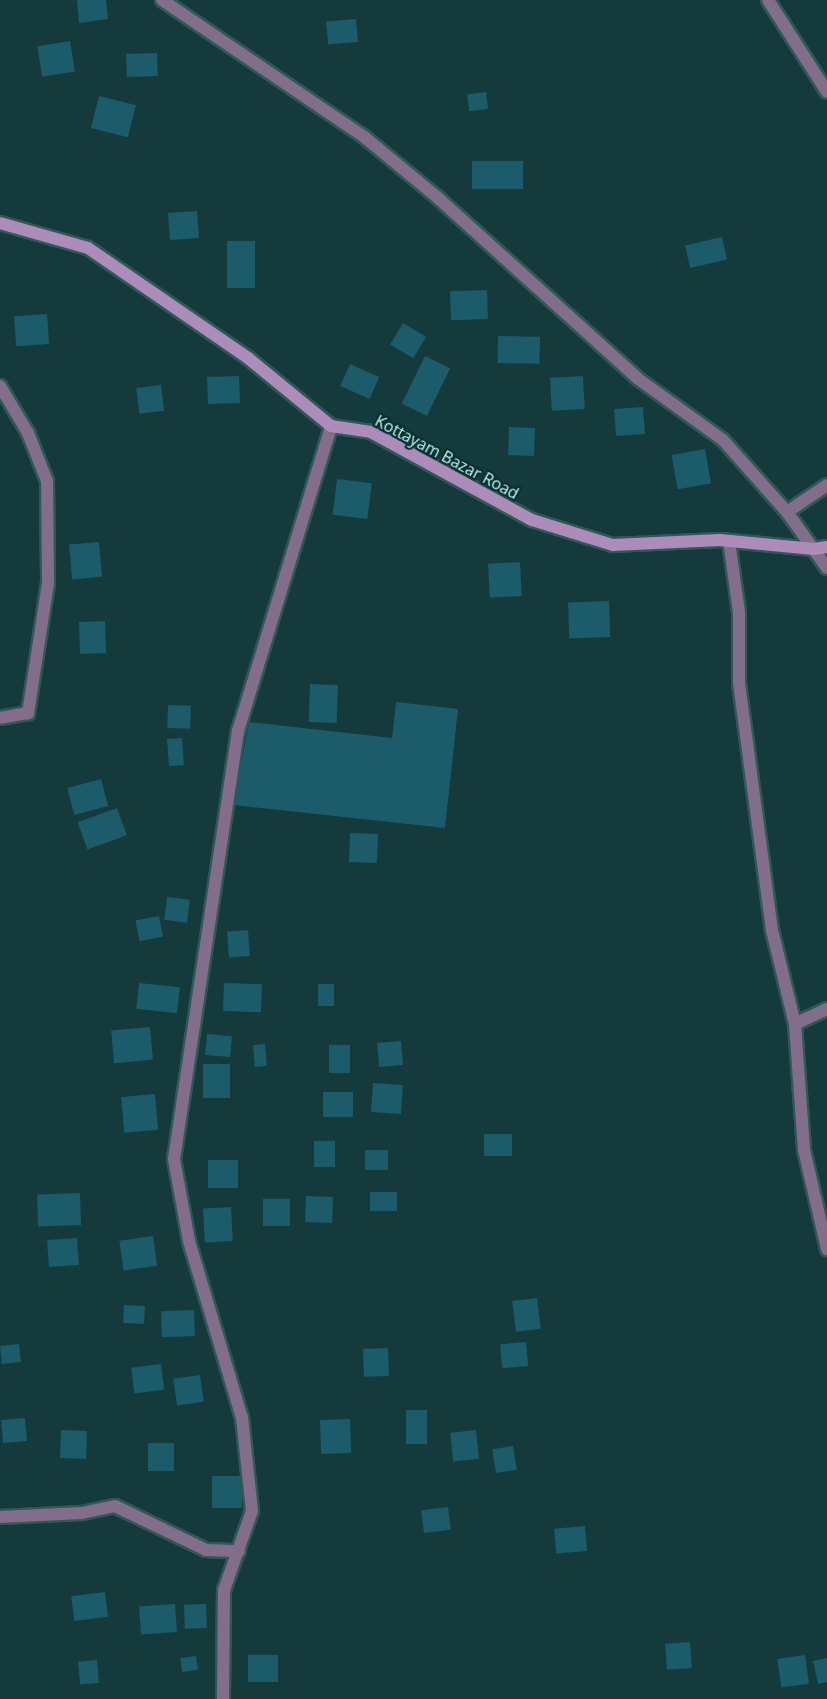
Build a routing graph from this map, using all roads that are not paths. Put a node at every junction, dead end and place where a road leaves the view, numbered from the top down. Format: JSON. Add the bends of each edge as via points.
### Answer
{"nodes":[{"id":1,"x":162,"y":0,"type":"edge"},
{"id":2,"x":768,"y":0,"type":"edge"},
{"id":3,"x":827,"y":92,"type":"edge"},
{"id":4,"x":0,"y":223,"type":"edge"},
{"id":5,"x":0,"y":386,"type":"edge"},
{"id":6,"x":332,"y":426,"type":"junction"},
{"id":7,"x":827,"y":485,"type":"edge"},
{"id":8,"x":787,"y":512,"type":"junction"},
{"id":9,"x":729,"y":541,"type":"junction"},
{"id":10,"x":820,"y":548,"type":"edge"},
{"id":11,"x":827,"y":568,"type":"edge"},
{"id":12,"x":0,"y":718,"type":"edge"},
{"id":13,"x":827,"y":1009,"type":"edge"},
{"id":14,"x":795,"y":1024,"type":"junction"},
{"id":15,"x":827,"y":1249,"type":"edge"},
{"id":16,"x":0,"y":1517,"type":"edge"},
{"id":17,"x":239,"y":1551,"type":"junction"},
{"id":18,"x":223,"y":1699,"type":"edge"}],
"edges":[{"from":1,"to":8,"type":"street","via":[[363,136],[437,197],[637,378],[723,440]]},
{"from":2,"to":3,"type":"street"},
{"from":4,"to":6,"type":"main road","via":[[88,248],[248,358]]},
{"from":5,"to":12,"type":"street","via":[[28,433],[47,481],[48,583],[28,713]]},
{"from":6,"to":9,"type":"main road","name":"Kottayam Bazar Road","via":[[371,432],[532,520],[613,545]]},
{"from":6,"to":17,"type":"street","via":[[238,731],[174,1159],[189,1241],[242,1418],[252,1511]]},
{"from":7,"to":8,"type":"street"},
{"from":8,"to":10,"type":"street"},
{"from":9,"to":10,"type":"main road","name":"Kottayam Bazar Road"},
{"from":9,"to":14,"type":"street","via":[[739,612],[739,683],[772,930]]},
{"from":10,"to":11,"type":"street"},
{"from":13,"to":14,"type":"street"},
{"from":14,"to":15,"type":"street","via":[[804,1150]]},
{"from":16,"to":17,"type":"street","via":[[82,1513],[115,1506],[206,1550]]},
{"from":17,"to":18,"type":"street","via":[[224,1590]]}]}
